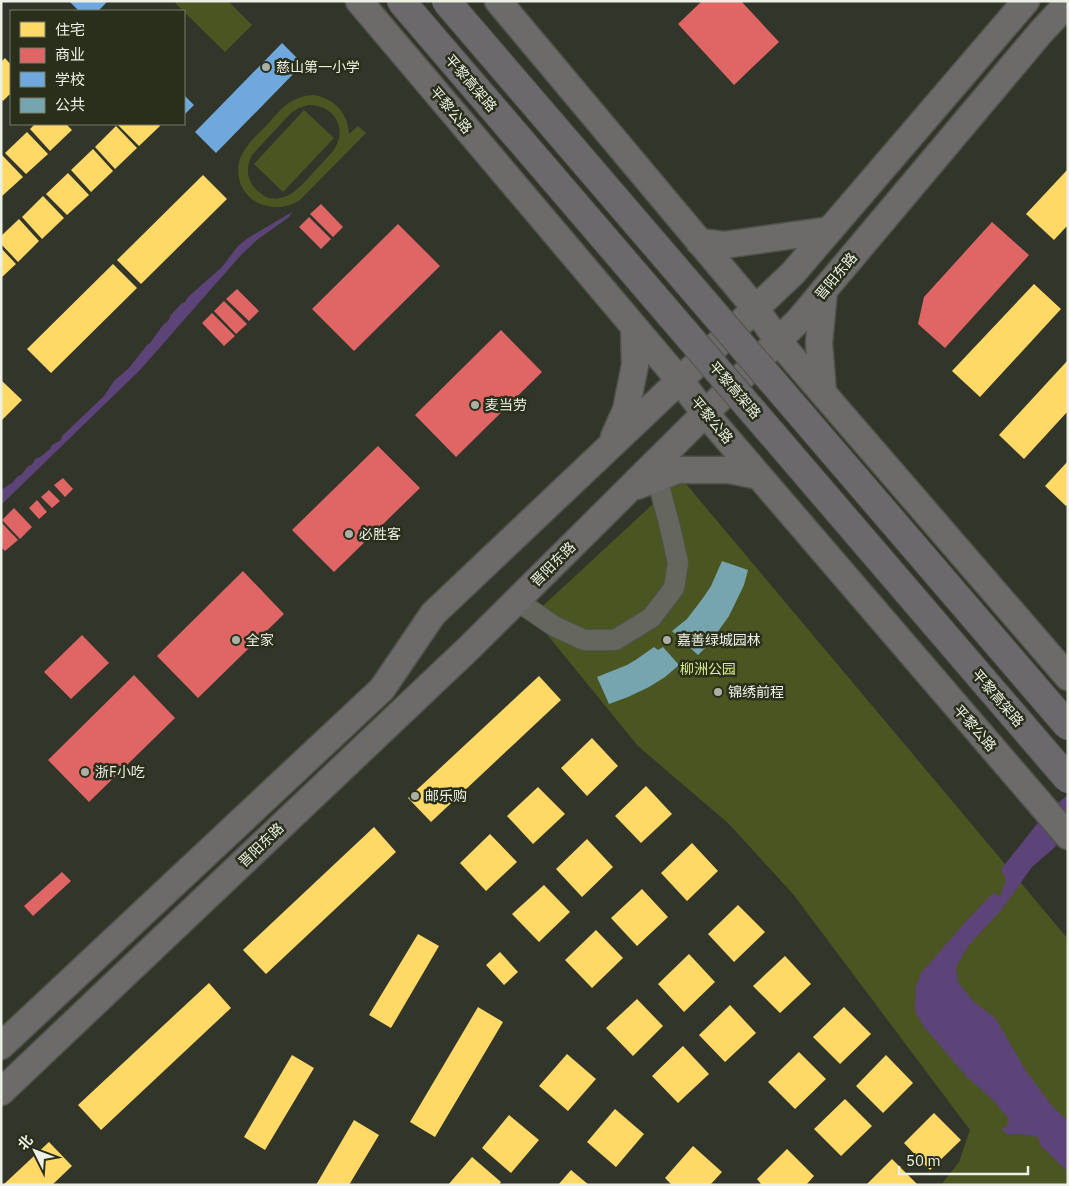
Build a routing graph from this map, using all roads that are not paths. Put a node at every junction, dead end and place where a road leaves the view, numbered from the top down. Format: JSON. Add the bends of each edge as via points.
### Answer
{"nodes":[{"id":1,"x":359,"y":1,"type":"edge"},
{"id":2,"x":401,"y":1,"type":"edge"},
{"id":3,"x":446,"y":1,"type":"edge"},
{"id":4,"x":498,"y":1,"type":"edge"},
{"id":5,"x":1068,"y":3,"type":"edge"},
{"id":6,"x":1022,"y":6,"type":"edge"},
{"id":7,"x":830,"y":230,"type":"junction"},
{"id":8,"x":699,"y":242,"type":"junction"},
{"id":9,"x":824,"y":290,"type":"junction"},
{"id":10,"x":756,"y":309,"type":"junction"},
{"id":11,"x":634,"y":327,"type":"junction"},
{"id":12,"x":778,"y":341,"type":"junction"},
{"id":13,"x":680,"y":381,"type":"junction"},
{"id":14,"x":823,"y":393,"type":"junction"},
{"id":15,"x":705,"y":413,"type":"junction"},
{"id":16,"x":609,"y":447,"type":"junction"},
{"id":17,"x":759,"y":476,"type":"junction"},
{"id":18,"x":657,"y":478,"type":"junction"},
{"id":19,"x":629,"y":488,"type":"junction"},
{"id":20,"x":516,"y":600,"type":"junction"},
{"id":21,"x":1068,"y":677,"type":"edge"},
{"id":22,"x":1068,"y":726,"type":"edge"},
{"id":23,"x":1068,"y":779,"type":"edge"},
{"id":24,"x":1068,"y":836,"type":"edge"},
{"id":25,"x":1,"y":1046,"type":"edge"},
{"id":26,"x":1,"y":1092,"type":"edge"}],
"edges":[{"from":1,"to":11,"type":"main road","name":"平黎公路"},
{"from":2,"to":23,"type":"highway","name":"平黎高架路","bridge":true},
{"from":3,"to":22,"type":"highway","bridge":true},
{"from":4,"to":8,"type":"main road"},
{"from":5,"to":9,"type":"main road","name":"晋阳东路"},
{"from":6,"to":7,"type":"main road"},
{"from":7,"to":8,"type":"main road","via":[[724,245]]},
{"from":7,"to":10,"type":"main road"},
{"from":8,"to":10,"type":"main road"},
{"from":9,"to":12,"type":"main road","name":"晋阳东路"},
{"from":9,"to":14,"type":"main road","via":[[819,343]]},
{"from":10,"to":12,"type":"main road"},
{"from":10,"to":13,"type":"main road"},
{"from":11,"to":13,"type":"main road","name":"平黎公路"},
{"from":11,"to":16,"type":"main road","via":[[635,365],[626,410]]},
{"from":12,"to":14,"type":"main road"},
{"from":12,"to":15,"type":"main road","name":"晋阳东路"},
{"from":13,"to":15,"type":"main road","name":"平黎公路"},
{"from":13,"to":16,"type":"main road"},
{"from":14,"to":21,"type":"main road"},
{"from":15,"to":17,"type":"main road","name":"平黎公路"},
{"from":15,"to":19,"type":"main road","name":"晋阳东路"},
{"from":16,"to":25,"type":"main road","via":[[433,614],[382,689]]},
{"from":17,"to":18,"type":"main road","via":[[729,470],[678,470]]},
{"from":17,"to":24,"type":"main road","name":"平黎公路"},
{"from":18,"to":19,"type":"main road"},
{"from":18,"to":20,"type":"lane","via":[[678,563],[674,588],[651,618],[615,640],[584,640],[554,626]]},
{"from":19,"to":20,"type":"main road","name":"晋阳东路"},
{"from":20,"to":26,"type":"main road","name":"晋阳东路"}]}
